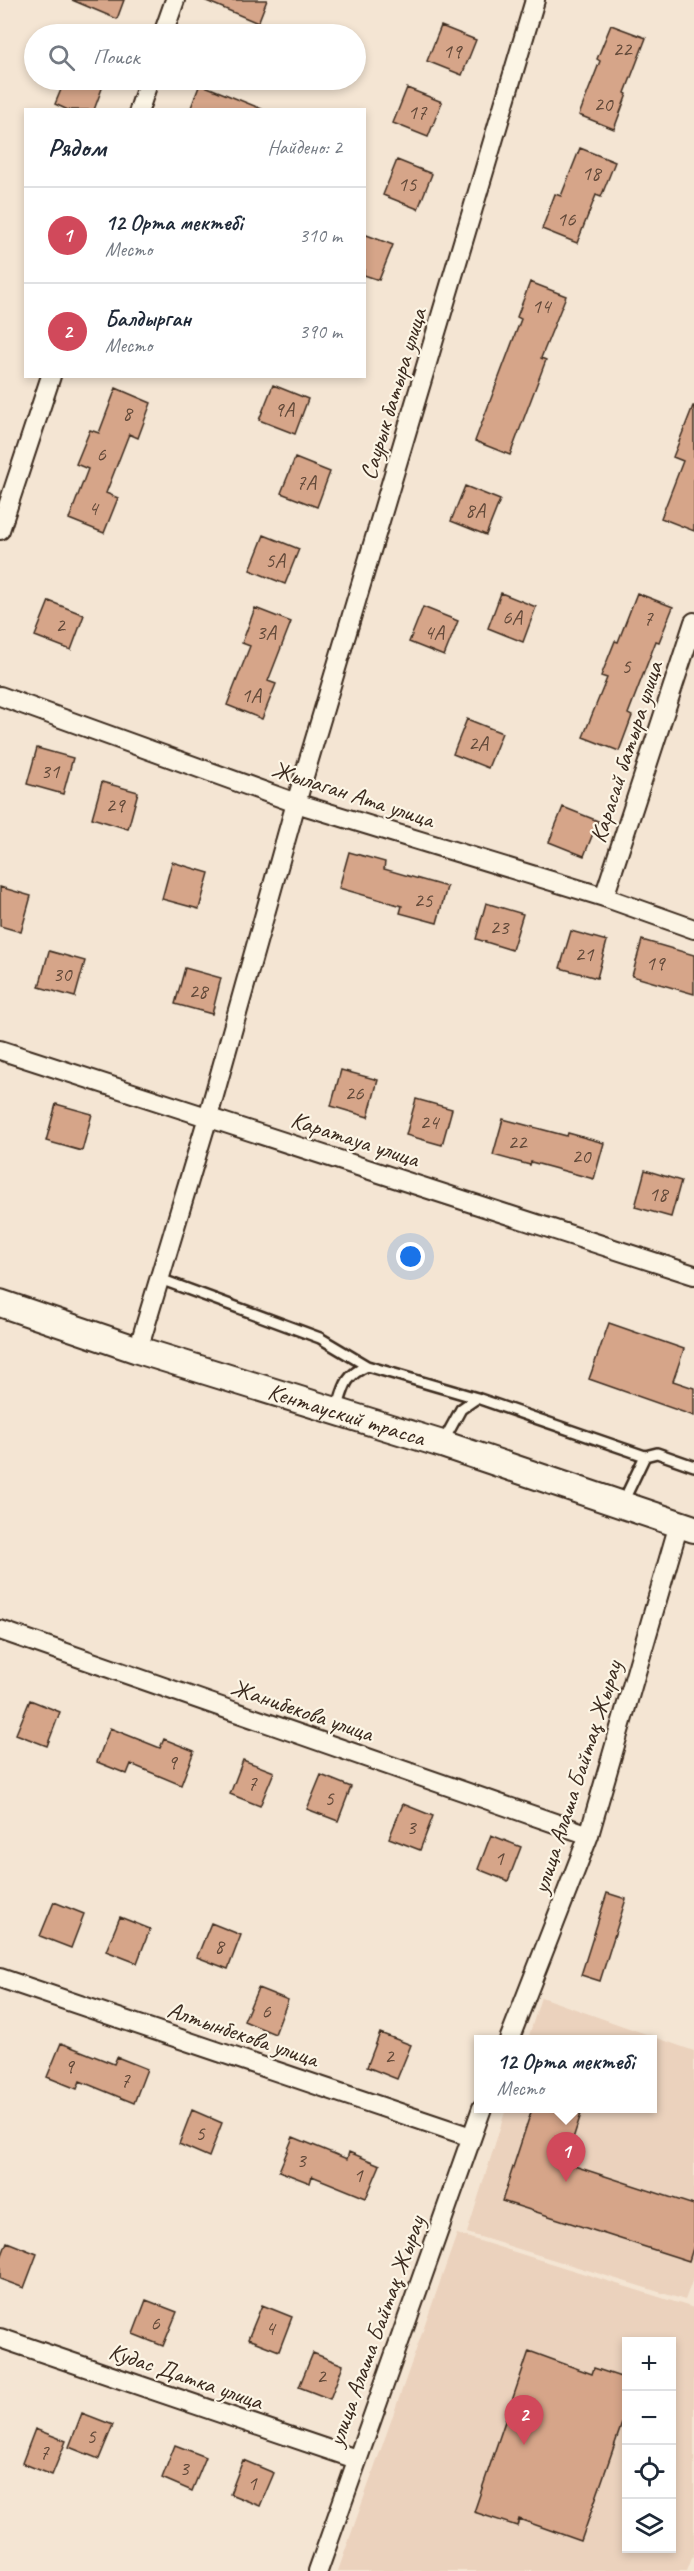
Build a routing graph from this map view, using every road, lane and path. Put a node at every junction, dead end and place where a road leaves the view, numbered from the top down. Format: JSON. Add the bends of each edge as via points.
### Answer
{"nodes":[{"id":1,"x":175,"y":0,"type":"edge"},
{"id":2,"x":535,"y":0,"type":"edge"},
{"id":3,"x":167,"y":24,"type":"edge"},
{"id":4,"x":145,"y":90,"type":"edge"},
{"id":5,"x":140,"y":108,"type":"edge"},
{"id":6,"x":50,"y":378,"type":"edge"},
{"id":7,"x":0,"y":530,"type":"edge"},
{"id":8,"x":694,"y":622,"type":"edge"},
{"id":9,"x":0,"y":696,"type":"edge"},
{"id":10,"x":296,"y":803,"type":"junction"},
{"id":11,"x":604,"y":897,"type":"junction"},
{"id":12,"x":694,"y":929,"type":"edge"},
{"id":13,"x":0,"y":1050,"type":"edge"},
{"id":14,"x":208,"y":1116,"type":"junction"},
{"id":15,"x":694,"y":1275,"type":"edge"},
{"id":16,"x":160,"y":1279,"type":"junction"},
{"id":17,"x":0,"y":1303,"type":"edge"},
{"id":18,"x":138,"y":1350,"type":"junction"},
{"id":19,"x":367,"y":1366,"type":"junction"},
{"id":20,"x":477,"y":1398,"type":"junction"},
{"id":21,"x":337,"y":1411,"type":"junction"},
{"id":22,"x":442,"y":1444,"type":"junction"},
{"id":23,"x":645,"y":1456,"type":"junction"},
{"id":24,"x":694,"y":1466,"type":"edge"},
{"id":25,"x":621,"y":1506,"type":"junction"},
{"id":26,"x":687,"y":1527,"type":"edge"},
{"id":27,"x":0,"y":1630,"type":"edge"},
{"id":28,"x":589,"y":1835,"type":"junction"},
{"id":29,"x":0,"y":1978,"type":"edge"},
{"id":30,"x":511,"y":2035,"type":"edge"},
{"id":31,"x":480,"y":2113,"type":"edge"},
{"id":32,"x":471,"y":2137,"type":"junction"},
{"id":33,"x":0,"y":2338,"type":"edge"},
{"id":34,"x":356,"y":2459,"type":"junction"},
{"id":35,"x":318,"y":2571,"type":"edge"}],
"edges":[{"from":1,"to":3,"type":"street"},
{"from":2,"to":10,"type":"street","name":"Саурык батыра улица"},
{"from":4,"to":5,"type":"street"},
{"from":6,"to":7,"type":"street"},
{"from":8,"to":11,"type":"street","name":"Карасай батыра улица"},
{"from":9,"to":10,"type":"street","name":"Жылаган Ата улица"},
{"from":10,"to":11,"type":"street","name":"Жылаган Ата улица"},
{"from":10,"to":14,"type":"street","name":"Саурык батыра улица"},
{"from":11,"to":12,"type":"street","name":"Жылаган Ата улица"},
{"from":13,"to":14,"type":"street","name":"Каратауа улица"},
{"from":14,"to":15,"type":"street","name":"Каратауа улица"},
{"from":14,"to":16,"type":"street","name":"Саурык батыра улица"},
{"from":16,"to":18,"type":"street","name":"Саурык батыра улица"},
{"from":16,"to":19,"type":"lane","via":[[320,1338]]},
{"from":17,"to":18,"type":"main road","name":"Кентауский трасса"},
{"from":18,"to":21,"type":"main road","name":"Кентауский трасса"},
{"from":19,"to":20,"type":"lane"},
{"from":19,"to":21,"type":"lane","via":[[347,1379]]},
{"from":20,"to":22,"type":"lane","via":[[461,1409]]},
{"from":20,"to":23,"type":"lane"},
{"from":21,"to":22,"type":"main road","name":"Кентауский трасса"},
{"from":22,"to":25,"type":"main road","name":"Кентауский трасса"},
{"from":23,"to":24,"type":"lane","via":[[657,1453]]},
{"from":23,"to":25,"type":"lane"},
{"from":25,"to":26,"type":"main road","name":"Кентауский трасса"},
{"from":26,"to":28,"type":"street","name":"улица Алаша Байтақ Жырау"},
{"from":27,"to":28,"type":"street","name":"Жанибекова улица"},
{"from":28,"to":30,"type":"street","name":"улица Алаша Байтақ Жырау"},
{"from":29,"to":32,"type":"street","name":"Алтынбекова улица"},
{"from":31,"to":32,"type":"street","name":"улица Алаша Байтақ Жырау"},
{"from":32,"to":34,"type":"street","name":"улица Алаша Байтақ Жырау"},
{"from":33,"to":34,"type":"street","name":"Кудас Датка улица"},
{"from":34,"to":35,"type":"street","name":"улица Алаша Байтақ Жырау"}]}
